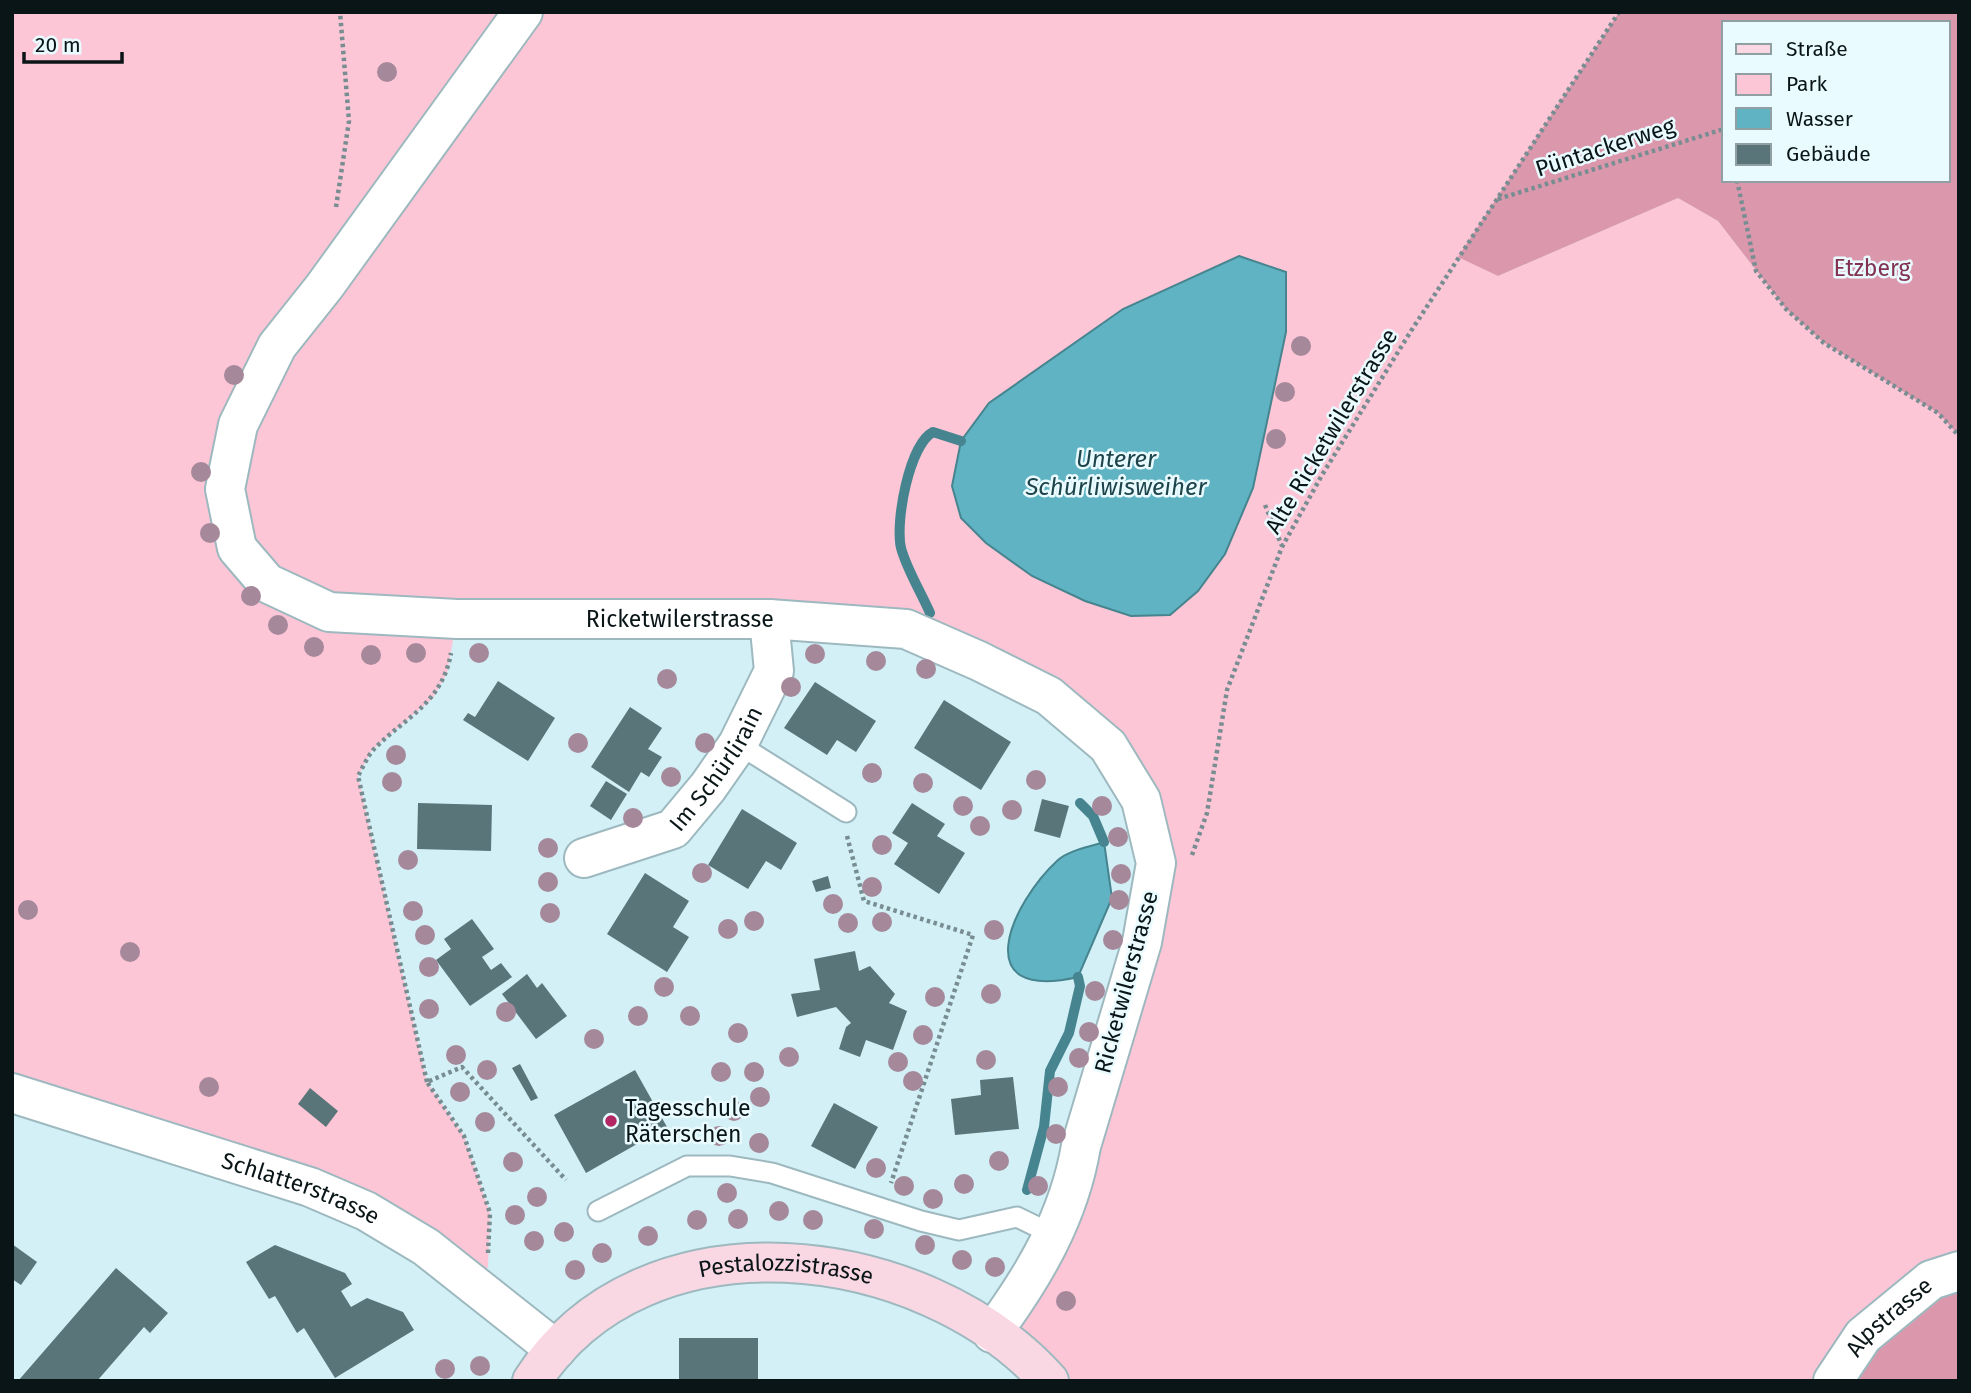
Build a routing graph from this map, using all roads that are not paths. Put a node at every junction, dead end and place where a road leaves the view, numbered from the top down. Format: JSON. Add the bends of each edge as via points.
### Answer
{"nodes":[{"id":1,"x":523,"y":12,"type":"edge"},
{"id":2,"x":769,"y":619,"type":"junction"},
{"id":3,"x":738,"y":744,"type":"junction"},
{"id":4,"x":846,"y":812,"type":"road end"},
{"id":5,"x":584,"y":858,"type":"dead end"},
{"id":6,"x":12,"y":1093,"type":"edge"},
{"id":7,"x":598,"y":1210,"type":"dead end"},
{"id":8,"x":1054,"y":1235,"type":"junction"},
{"id":9,"x":1959,"y":1271,"type":"edge"},
{"id":10,"x":992,"y":1333,"type":"junction"},
{"id":11,"x":556,"y":1350,"type":"junction"},
{"id":12,"x":532,"y":1381,"type":"edge"},
{"id":13,"x":1049,"y":1381,"type":"edge"},
{"id":14,"x":1833,"y":1381,"type":"edge"}],
"edges":[{"from":1,"to":2,"type":"street","name":"Ricketwilerstrasse","via":[[277,346],[238,425],[225,489],[237,548],[267,583],[328,612],[457,619]]},
{"from":2,"to":3,"type":"street","name":"Im Schürlirain","via":[[774,671]]},
{"from":2,"to":8,"type":"street","name":"Ricketwilerstrasse","via":[[906,629],[979,661],[1049,696],[1108,746],[1142,800],[1156,863],[1142,942],[1080,1146],[1076,1174]]},
{"from":3,"to":4,"type":"lane"},
{"from":3,"to":5,"type":"street","name":"Im Schürlirain","via":[[673,830]]},
{"from":6,"to":11,"type":"street","name":"Schlatterstrasse","via":[[310,1187],[366,1211],[426,1247]]},
{"from":7,"to":8,"type":"lane","via":[[687,1166],[730,1166],[772,1173],[959,1230],[1017,1217]]},
{"from":8,"to":10,"type":"street","name":"Ricketwilerstrasse"},
{"from":9,"to":14,"type":"street","name":"Alpstrasse","via":[[1930,1280],[1863,1336]]},
{"from":10,"to":11,"type":"main road","name":"Pestalozzistrasse","via":[[917,1291],[858,1272],[804,1262],[754,1261],[682,1273],[628,1295],[585,1323]]},
{"from":10,"to":13,"type":"main road","name":"Pestalozzistrasse"},
{"from":11,"to":12,"type":"main road","name":"Pestalozzistrasse"}]}
